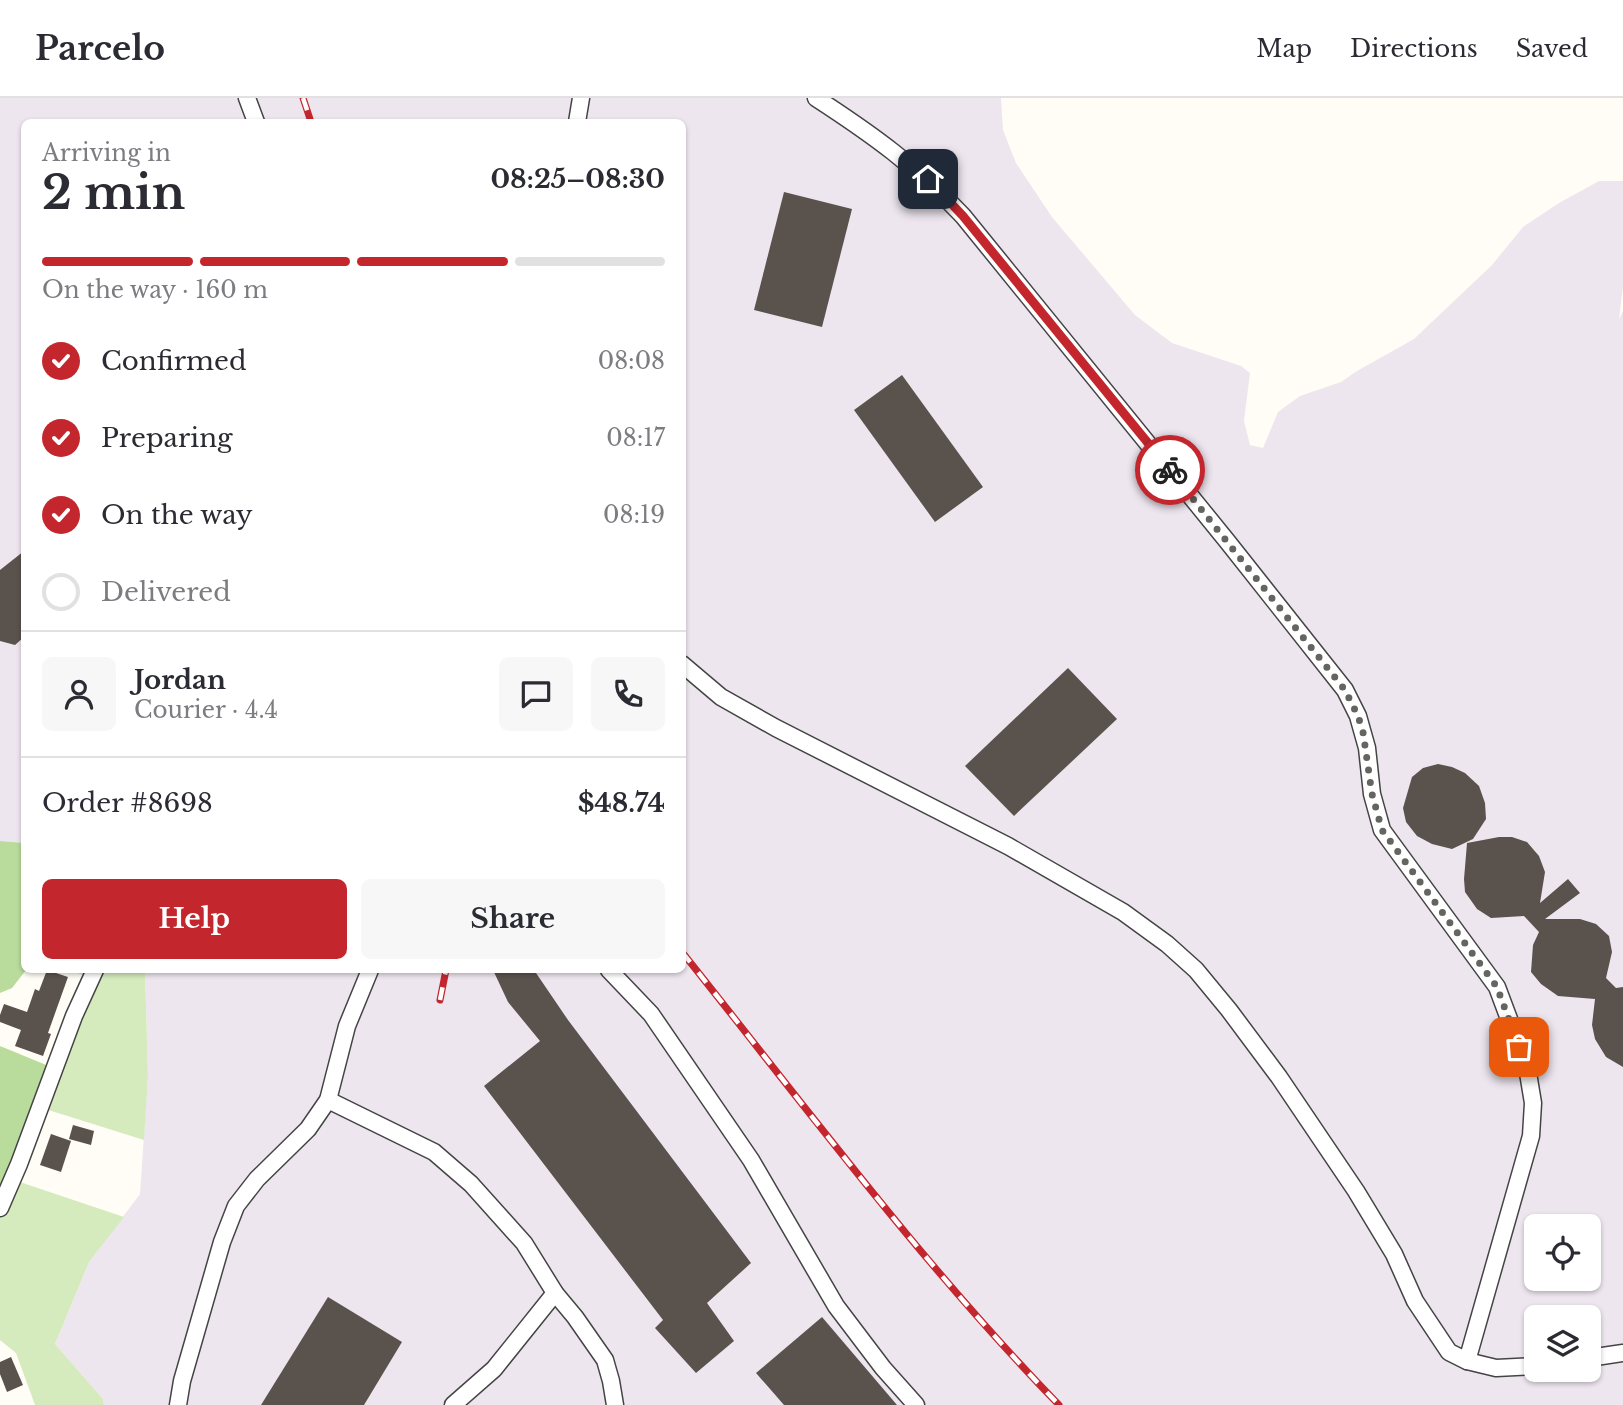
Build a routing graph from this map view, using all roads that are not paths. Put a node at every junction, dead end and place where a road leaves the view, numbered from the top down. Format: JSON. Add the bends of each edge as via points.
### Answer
{"nodes":[{"id":1,"x":247,"y":98,"type":"edge"},
{"id":2,"x":581,"y":98,"type":"edge"},
{"id":3,"x":816,"y":98,"type":"edge"},
{"id":4,"x":255,"y":119,"type":"edge"},
{"id":5,"x":578,"y":119,"type":"edge"},
{"id":6,"x":686,"y":667,"type":"edge"},
{"id":7,"x":94,"y":973,"type":"edge"},
{"id":8,"x":369,"y":973,"type":"edge"},
{"id":9,"x":613,"y":973,"type":"edge"},
{"id":10,"x":328,"y":1100,"type":"junction"},
{"id":11,"x":0,"y":1208,"type":"edge"},
{"id":12,"x":555,"y":1293,"type":"junction"},
{"id":13,"x":1623,"y":1353,"type":"edge"},
{"id":14,"x":1601,"y":1356,"type":"edge"},
{"id":15,"x":1467,"y":1361,"type":"junction"},
{"id":16,"x":1524,"y":1367,"type":"edge"},
{"id":17,"x":178,"y":1405,"type":"edge"},
{"id":18,"x":453,"y":1405,"type":"edge"},
{"id":19,"x":614,"y":1405,"type":"edge"},
{"id":20,"x":916,"y":1405,"type":"edge"}],
"edges":[{"from":1,"to":4,"type":"street"},
{"from":2,"to":5,"type":"street"},
{"from":3,"to":15,"type":"street","via":[[882,142],[928,179],[963,216],[1345,690],[1364,737],[1382,830],[1497,987],[1527,1068],[1533,1103],[1531,1136]]},
{"from":6,"to":15,"type":"street","via":[[721,697],[1008,846],[1123,912],[1167,944],[1229,1010],[1279,1077],[1356,1191],[1428,1324],[1449,1352]]},
{"from":7,"to":11,"type":"street"},
{"from":8,"to":10,"type":"street","via":[[347,1026]]},
{"from":9,"to":20,"type":"street","via":[[651,1014],[751,1160],[836,1306]]},
{"from":10,"to":12,"type":"street","via":[[443,1160],[524,1243]]},
{"from":10,"to":17,"type":"street","via":[[308,1129],[236,1206]]},
{"from":12,"to":18,"type":"street","via":[[494,1369]]},
{"from":12,"to":19,"type":"street","via":[[605,1360]]},
{"from":13,"to":14,"type":"street"},
{"from":15,"to":16,"type":"street","via":[[1496,1368]]}]}
